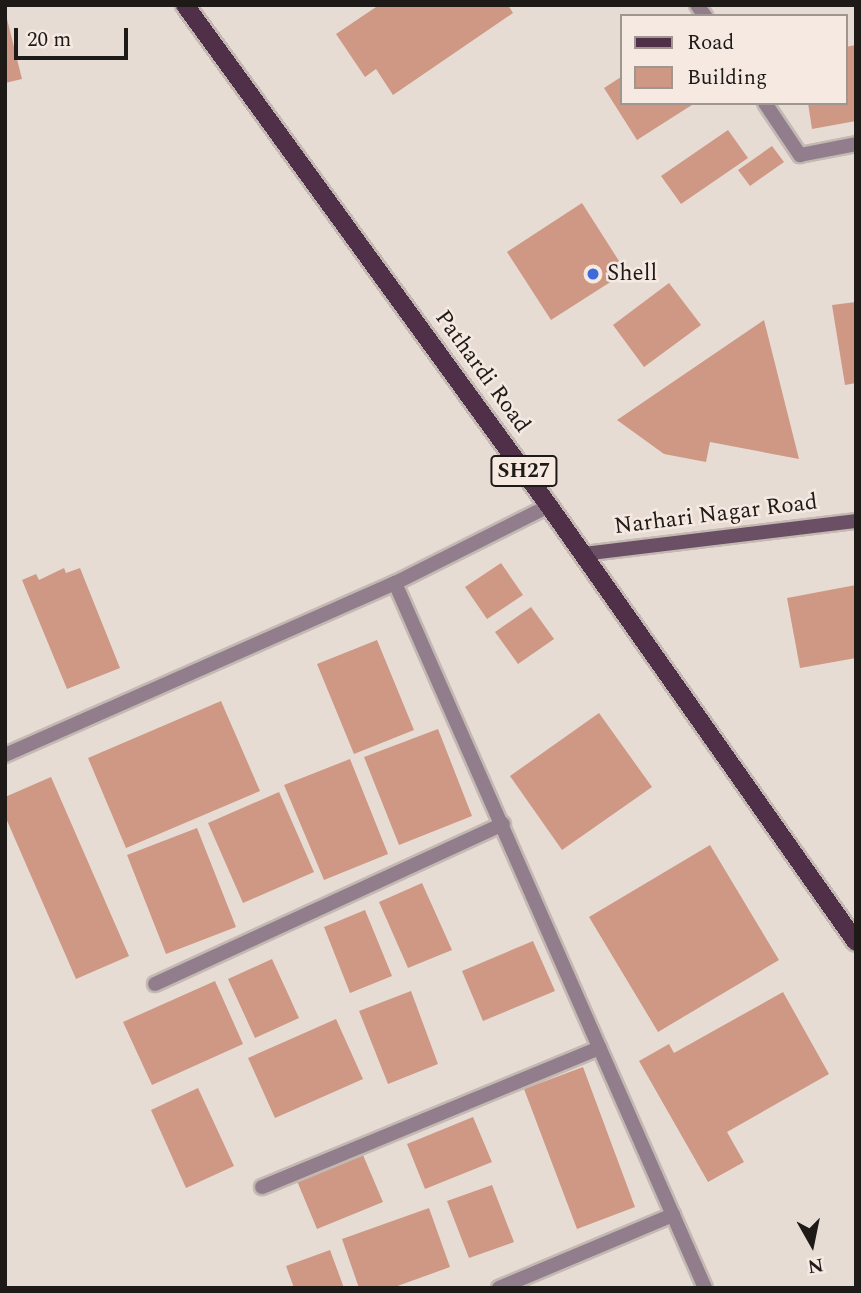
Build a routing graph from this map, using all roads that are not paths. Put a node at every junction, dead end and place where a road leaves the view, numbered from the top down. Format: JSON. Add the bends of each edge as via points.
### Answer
{"nodes":[{"id":1,"x":185,"y":5,"type":"edge"},
{"id":2,"x":766,"y":105,"type":"edge"},
{"id":3,"x":856,"y":144,"type":"edge"},
{"id":4,"x":549,"y":506,"type":"junction"},
{"id":5,"x":856,"y":521,"type":"edge"},
{"id":6,"x":583,"y":554,"type":"junction"},
{"id":7,"x":395,"y":583,"type":"junction"},
{"id":8,"x":5,"y":755,"type":"edge"},
{"id":9,"x":503,"y":824,"type":"junction"},
{"id":10,"x":856,"y":943,"type":"edge"},
{"id":11,"x":155,"y":984,"type":"dead end"},
{"id":12,"x":599,"y":1048,"type":"junction"},
{"id":13,"x":262,"y":1187,"type":"dead end"},
{"id":14,"x":673,"y":1215,"type":"junction"},
{"id":15,"x":499,"y":1288,"type":"edge"},
{"id":16,"x":705,"y":1288,"type":"edge"}],
"edges":[{"from":1,"to":4,"type":"main road","name":"Pathardi Road","number":"SH27"},
{"from":2,"to":3,"type":"street","via":[[800,155]]},
{"from":4,"to":6,"type":"main road","name":"Pathardi Road","number":"SH27"},
{"from":4,"to":7,"type":"street"},
{"from":5,"to":6,"type":"street","name":"Narhari Nagar Road"},
{"from":6,"to":10,"type":"main road","name":"Pathardi Road","number":"SH27"},
{"from":7,"to":8,"type":"street"},
{"from":7,"to":9,"type":"street"},
{"from":9,"to":11,"type":"street"},
{"from":9,"to":12,"type":"street"},
{"from":12,"to":13,"type":"street"},
{"from":12,"to":14,"type":"street"},
{"from":14,"to":15,"type":"street"},
{"from":14,"to":16,"type":"street"}]}
